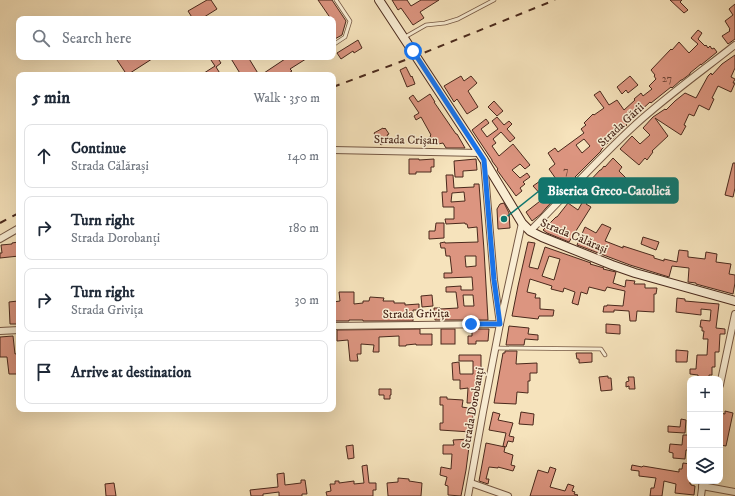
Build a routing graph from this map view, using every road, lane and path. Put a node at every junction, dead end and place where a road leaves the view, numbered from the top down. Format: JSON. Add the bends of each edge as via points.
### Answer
{"nodes":[{"id":1,"x":336,"y":0,"type":"edge"},
{"id":2,"x":380,"y":0,"type":"edge"},
{"id":3,"x":494,"y":0,"type":"edge"},
{"id":4,"x":404,"y":38,"type":"junction"},
{"id":5,"x":336,"y":44,"type":"edge"},
{"id":6,"x":735,"y":46,"type":"edge"},
{"id":7,"x":336,"y":150,"type":"edge"},
{"id":8,"x":481,"y":156,"type":"junction"},
{"id":9,"x":522,"y":223,"type":"junction"},
{"id":10,"x":16,"y":230,"type":"edge"},
{"id":11,"x":530,"y":231,"type":"junction"},
{"id":12,"x":0,"y":239,"type":"edge"},
{"id":13,"x":735,"y":301,"type":"edge"},
{"id":14,"x":735,"y":314,"type":"edge"},
{"id":15,"x":500,"y":324,"type":"junction"},
{"id":16,"x":336,"y":326,"type":"edge"},
{"id":17,"x":16,"y":330,"type":"edge"},
{"id":18,"x":0,"y":331,"type":"edge"},
{"id":19,"x":495,"y":348,"type":"junction"},
{"id":20,"x":605,"y":355,"type":"dead end"},
{"id":21,"x":722,"y":376,"type":"edge"},
{"id":22,"x":470,"y":483,"type":"junction"},
{"id":23,"x":703,"y":484,"type":"edge"},
{"id":24,"x":735,"y":492,"type":"edge"},
{"id":25,"x":722,"y":493,"type":"edge"},
{"id":26,"x":468,"y":496,"type":"edge"},
{"id":27,"x":508,"y":496,"type":"edge"},
{"id":28,"x":701,"y":496,"type":"edge"}],
"edges":[{"from":1,"to":5,"type":"lane","via":[[350,21],[345,37]]},
{"from":2,"to":4,"type":"main road","name":"Strada Călărași"},
{"from":3,"to":4,"type":"lane","via":[[458,19],[426,25]]},
{"from":4,"to":8,"type":"main road","name":"Strada Călărași"},
{"from":6,"to":11,"type":"street","name":"Strada Gării","via":[[631,129]]},
{"from":7,"to":8,"type":"street","name":"Strada Crișan"},
{"from":8,"to":9,"type":"main road","name":"Strada Călărași"},
{"from":8,"to":15,"type":"street","name":"Strada Dorobanți"},
{"from":9,"to":11,"type":"main road","name":"Strada Călărași"},
{"from":9,"to":15,"type":"street","name":"Strada Dorobanți"},
{"from":10,"to":12,"type":"street"},
{"from":11,"to":13,"type":"main road","name":"Strada Călărași","via":[[635,273]]},
{"from":14,"to":21,"type":"street"},
{"from":15,"to":16,"type":"street","name":"Strada Grivița"},
{"from":15,"to":19,"type":"street","name":"Strada Dorobanți"},
{"from":17,"to":18,"type":"street"},
{"from":19,"to":20,"type":"lane","via":[[601,350]]},
{"from":19,"to":22,"type":"street","name":"Strada Dorobanți"},
{"from":22,"to":26,"type":"street","name":"Strada Dorobanți"},
{"from":22,"to":27,"type":"street"},
{"from":23,"to":25,"type":"street"},
{"from":23,"to":28,"type":"street"},
{"from":24,"to":25,"type":"street"}]}
